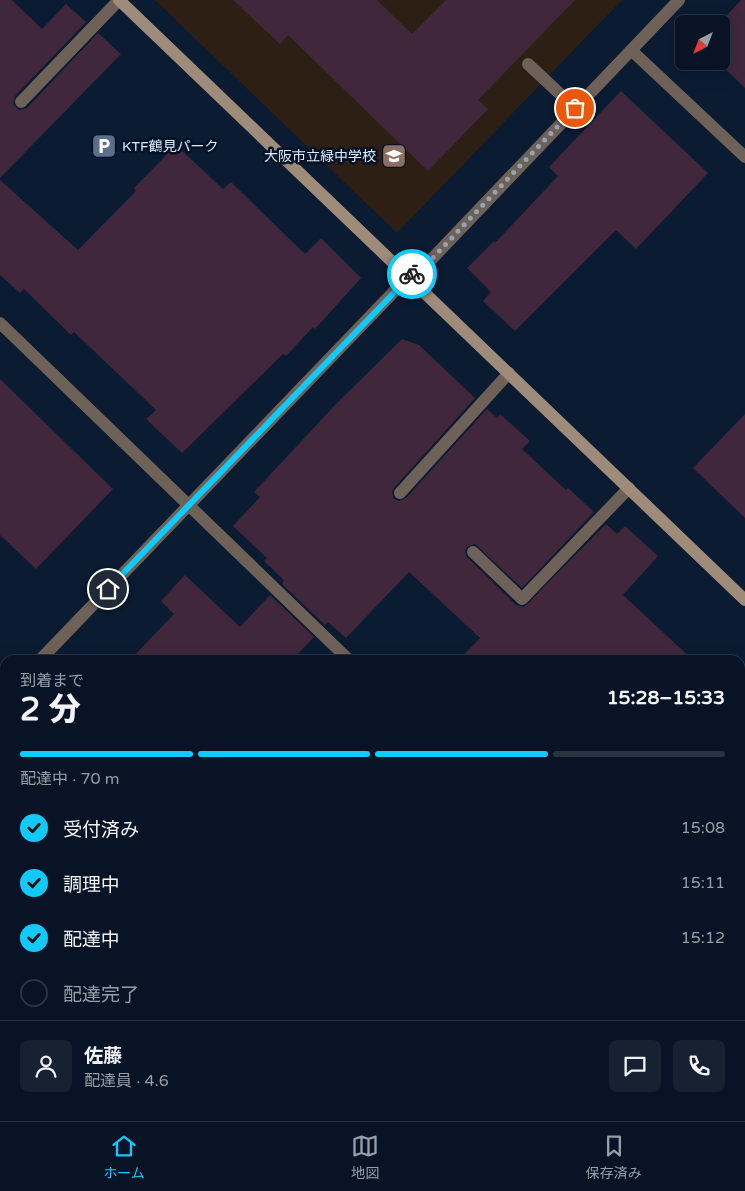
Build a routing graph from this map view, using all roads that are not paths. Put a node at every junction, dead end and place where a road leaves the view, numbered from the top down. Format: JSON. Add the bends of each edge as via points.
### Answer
{"nodes":[{"id":1,"x":119,"y":0,"type":"edge"},
{"id":2,"x":679,"y":0,"type":"edge"},
{"id":3,"x":631,"y":50,"type":"junction"},
{"id":4,"x":528,"y":64,"type":"dead end"},
{"id":5,"x":21,"y":102,"type":"dead end"},
{"id":6,"x":575,"y":108,"type":"junction"},
{"id":7,"x":745,"y":157,"type":"edge"},
{"id":8,"x":408,"y":276,"type":"junction"},
{"id":9,"x":0,"y":324,"type":"edge"},
{"id":10,"x":509,"y":373,"type":"junction"},
{"id":11,"x":629,"y":488,"type":"junction"},
{"id":12,"x":400,"y":493,"type":"dead end"},
{"id":13,"x":188,"y":504,"type":"junction"},
{"id":14,"x":473,"y":552,"type":"dead end"},
{"id":15,"x":745,"y":600,"type":"edge"},
{"id":16,"x":45,"y":655,"type":"edge"},
{"id":17,"x":344,"y":655,"type":"edge"}],
"edges":[{"from":1,"to":5,"type":"street"},
{"from":1,"to":8,"type":"street"},
{"from":2,"to":3,"type":"street"},
{"from":3,"to":6,"type":"street"},
{"from":3,"to":7,"type":"street"},
{"from":4,"to":6,"type":"street"},
{"from":6,"to":8,"type":"street","via":[[427,264]]},
{"from":8,"to":10,"type":"street"},
{"from":8,"to":13,"type":"street"},
{"from":9,"to":13,"type":"street"},
{"from":10,"to":11,"type":"street"},
{"from":10,"to":12,"type":"street"},
{"from":11,"to":14,"type":"street","via":[[522,599]]},
{"from":11,"to":15,"type":"street"},
{"from":13,"to":16,"type":"street"},
{"from":13,"to":17,"type":"street"}]}
